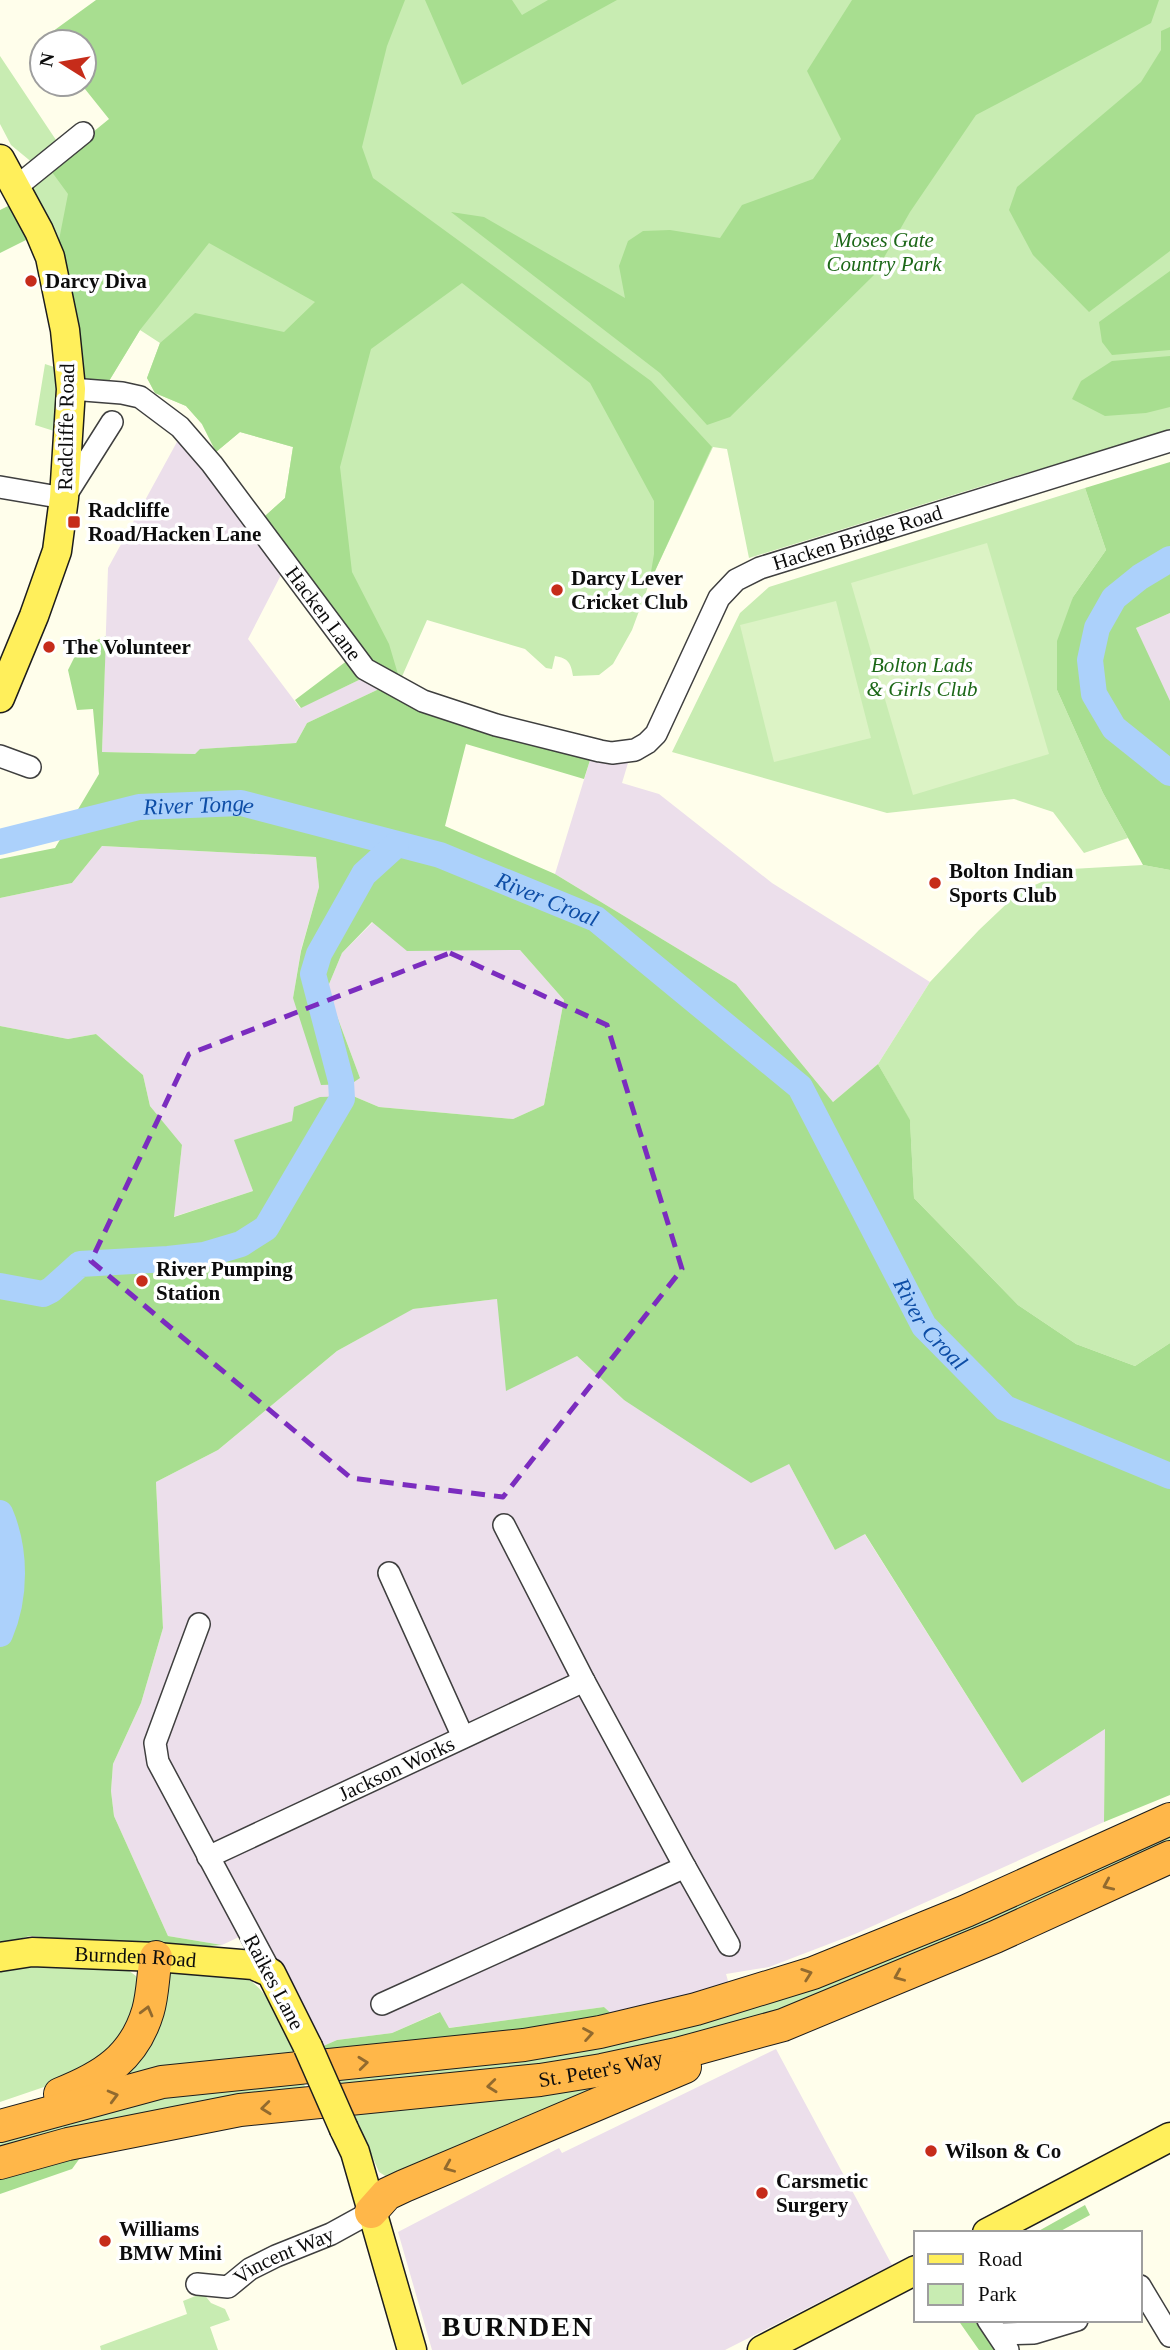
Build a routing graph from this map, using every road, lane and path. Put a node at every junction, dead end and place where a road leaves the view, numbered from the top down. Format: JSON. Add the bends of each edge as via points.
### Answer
{"nodes":[{"id":1,"x":83,"y":133,"type":"dead end"},
{"id":2,"x":0,"y":159,"type":"edge"},
{"id":3,"x":17,"y":192,"type":"junction"},
{"id":4,"x":71,"y":389,"type":"junction"},
{"id":5,"x":112,"y":422,"type":"dead end"},
{"id":6,"x":1170,"y":441,"type":"edge"},
{"id":7,"x":0,"y":487,"type":"edge"},
{"id":8,"x":64,"y":498,"type":"junction"},
{"id":9,"x":9,"y":650,"type":"edge"},
{"id":10,"x":0,"y":698,"type":"edge"},
{"id":11,"x":635,"y":750,"type":"joint"},
{"id":12,"x":0,"y":756,"type":"edge"},
{"id":13,"x":30,"y":767,"type":"dead end"},
{"id":14,"x":504,"y":1525,"type":"dead end"},
{"id":15,"x":390,"y":1573,"type":"dead end"},
{"id":16,"x":199,"y":1624,"type":"dead end"},
{"id":17,"x":584,"y":1681,"type":"junction"},
{"id":18,"x":463,"y":1737,"type":"junction"},
{"id":19,"x":1170,"y":1819,"type":"edge"},
{"id":20,"x":208,"y":1857,"type":"junction"},
{"id":21,"x":1170,"y":1857,"type":"edge"},
{"id":22,"x":685,"y":1867,"type":"junction"},
{"id":23,"x":729,"y":1945,"type":"dead end"},
{"id":24,"x":156,"y":1956,"type":"junction"},
{"id":25,"x":0,"y":1957,"type":"edge"},
{"id":26,"x":271,"y":1973,"type":"junction"},
{"id":27,"x":382,"y":2004,"type":"dead end"},
{"id":28,"x":783,"y":2025,"type":"junction"},
{"id":29,"x":0,"y":2117,"type":"edge"},
{"id":30,"x":0,"y":2126,"type":"edge"},
{"id":31,"x":1170,"y":2137,"type":"edge"},
{"id":32,"x":0,"y":2163,"type":"edge"},
{"id":33,"x":371,"y":2212,"type":"junction"},
{"id":34,"x":991,"y":2231,"type":"edge"},
{"id":35,"x":914,"y":2271,"type":"edge"},
{"id":36,"x":197,"y":2284,"type":"dead end"},
{"id":37,"x":1142,"y":2289,"type":"edge"},
{"id":38,"x":1070,"y":2322,"type":"edge"},
{"id":39,"x":999,"y":2335,"type":"edge"},
{"id":40,"x":1170,"y":2336,"type":"edge"},
{"id":41,"x":412,"y":2350,"type":"edge"},
{"id":42,"x":762,"y":2350,"type":"edge"}],
"edges":[{"from":1,"to":3,"type":"street"},
{"from":2,"to":3,"type":"main road","name":"Radcliffe Road"},
{"from":3,"to":4,"type":"main road","name":"Radcliffe Road","via":[[50,257]]},
{"from":4,"to":8,"type":"main road","name":"Radcliffe Road"},
{"from":4,"to":11,"type":"street","name":"Hacken Lane","via":[[140,397],[180,427],[365,669],[423,701],[496,725],[600,751]]},
{"from":5,"to":8,"type":"street"},
{"from":6,"to":11,"type":"street","name":"Hacken Bridge Road","via":[[760,568],[736,580],[713,610],[663,723]]},
{"from":7,"to":8,"type":"street"},
{"from":8,"to":9,"type":"main road","name":"Radcliffe Road","via":[[57,551]]},
{"from":9,"to":10,"type":"main road","name":"Radcliffe Road"},
{"from":12,"to":13,"type":"street"},
{"from":14,"to":17,"type":"street"},
{"from":15,"to":18,"type":"street"},
{"from":16,"to":20,"type":"street","name":"Raikes Lane","via":[[155,1743],[158,1762]]},
{"from":17,"to":18,"type":"street","name":"Jackson Works"},
{"from":17,"to":22,"type":"street"},
{"from":18,"to":20,"type":"street","name":"Jackson Works"},
{"from":30,"to":19,"type":"highway","name":"St. Peter's Way","one_way":true,"via":[[162,2082],[524,2045],[696,2009],[813,1973],[928,1927]]},
{"from":20,"to":26,"type":"street","name":"Raikes Lane"},
{"from":21,"to":28,"type":"highway","name":"St. Peter's Way","one_way":true,"via":[[995,1937]]},
{"from":22,"to":23,"type":"street"},
{"from":22,"to":27,"type":"street"},
{"from":24,"to":25,"type":"main road","name":"Burnden Road","via":[[32,1952]]},
{"from":24,"to":26,"type":"main road","name":"Burnden Road","via":[[253,1965]]},
{"from":29,"to":24,"type":"highway","one_way":true,"via":[[80,2086],[105,2073],[126,2053],[149,2009]]},
{"from":26,"to":33,"type":"main road","name":"Raikes Lane","bridge":true,"via":[[355,2152]]},
{"from":28,"to":32,"type":"highway","name":"St. Peter's Way","one_way":true,"via":[[602,2070],[504,2085],[240,2110],[68,2144]]},
{"from":28,"to":33,"type":"highway","one_way":true,"via":[[404,2186],[387,2194]]},
{"from":31,"to":34,"type":"main road"},
{"from":33,"to":36,"type":"street","name":"Vincent Way","via":[[250,2269],[228,2287]]},
{"from":33,"to":41,"type":"main road","name":"Raikes Lane"},
{"from":35,"to":42,"type":"main road"},
{"from":37,"to":40,"type":"street"},
{"from":38,"to":39,"type":"street","via":[[1034,2333]]}]}
